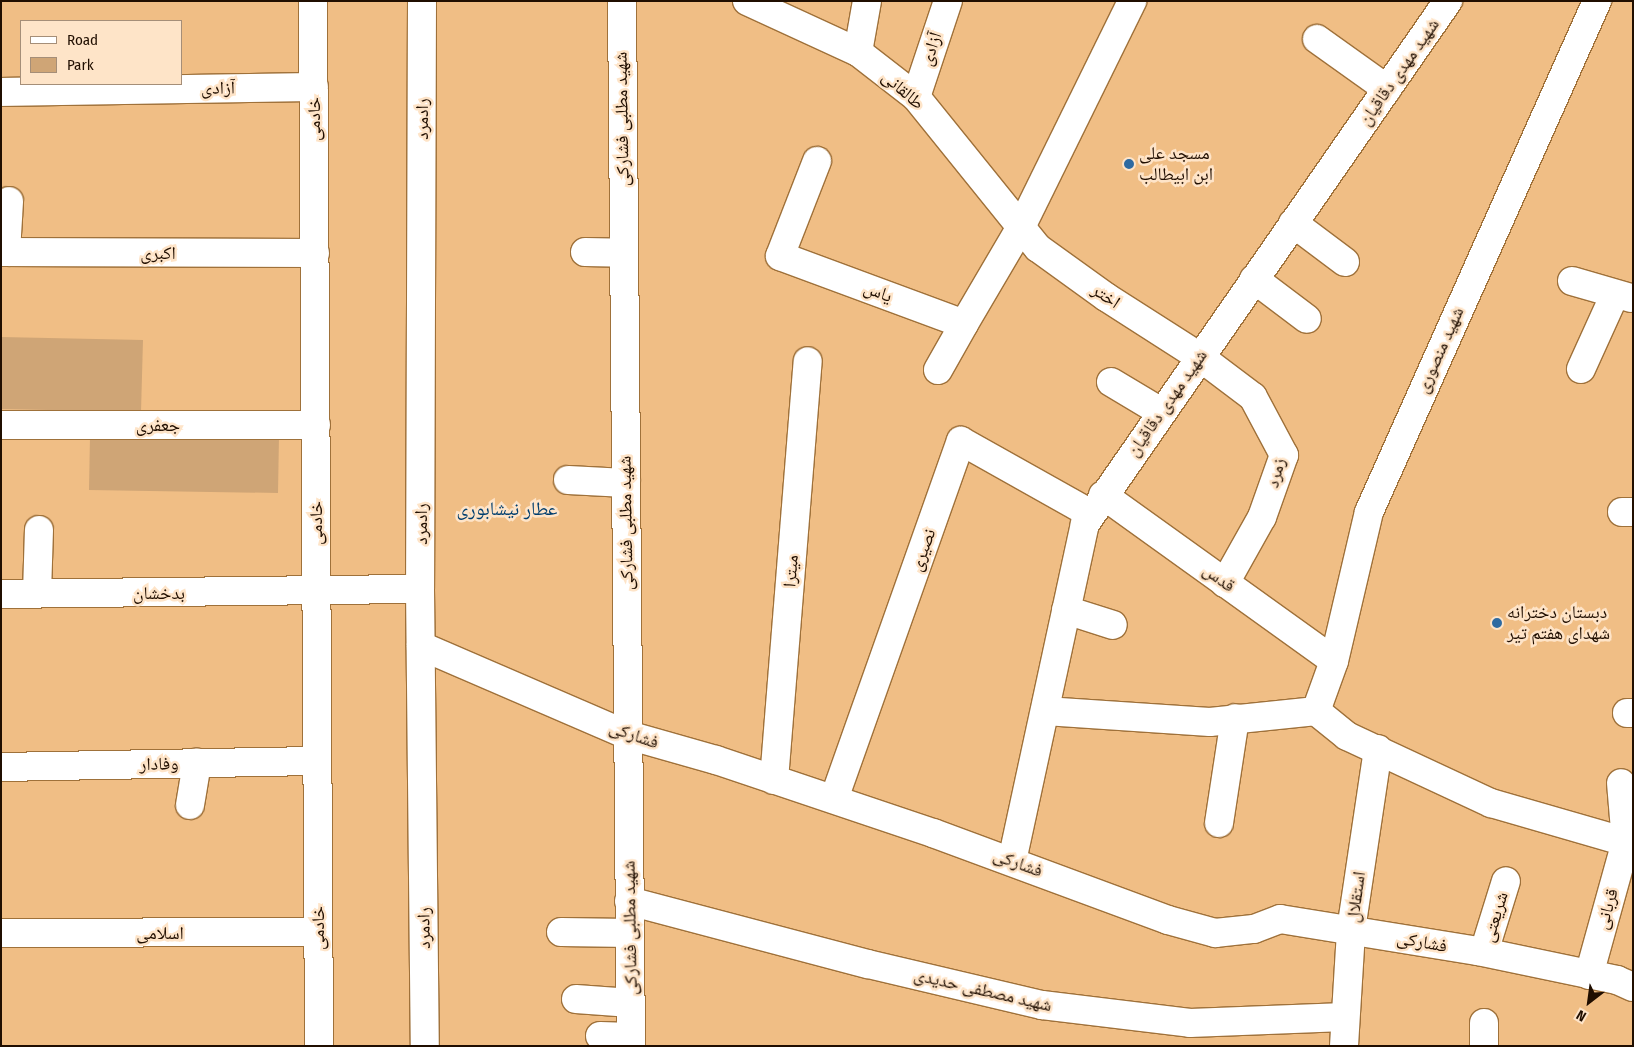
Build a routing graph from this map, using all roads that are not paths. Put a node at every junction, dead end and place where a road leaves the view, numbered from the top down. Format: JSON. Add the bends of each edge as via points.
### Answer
{"nodes":[{"id":1,"x":313,"y":1,"type":"edge"},
{"id":2,"x":422,"y":1,"type":"edge"},
{"id":3,"x":622,"y":1,"type":"edge"},
{"id":4,"x":747,"y":1,"type":"edge"},
{"id":5,"x":867,"y":1,"type":"edge"},
{"id":6,"x":948,"y":1,"type":"edge"},
{"id":7,"x":1132,"y":1,"type":"edge"},
{"id":8,"x":1448,"y":1,"type":"edge"},
{"id":9,"x":1597,"y":1,"type":"edge"},
{"id":10,"x":1318,"y":39,"type":"dead end"},
{"id":11,"x":858,"y":52,"type":"junction"},
{"id":12,"x":314,"y":87,"type":"junction"},
{"id":13,"x":1387,"y":89,"type":"junction"},
{"id":14,"x":1,"y":92,"type":"edge"},
{"id":15,"x":916,"y":96,"type":"junction"},
{"id":16,"x":817,"y":161,"type":"dead end"},
{"id":17,"x":9,"y":201,"type":"dead end"},
{"id":18,"x":1293,"y":224,"type":"junction"},
{"id":19,"x":1022,"y":226,"type":"junction"},
{"id":20,"x":4,"y":252,"type":"edge"},
{"id":21,"x":585,"y":252,"type":"dead end"},
{"id":22,"x":315,"y":253,"type":"junction"},
{"id":23,"x":624,"y":253,"type":"junction"},
{"id":24,"x":1345,"y":262,"type":"dead end"},
{"id":25,"x":1254,"y":278,"type":"junction"},
{"id":26,"x":1572,"y":281,"type":"dead end"},
{"id":27,"x":1624,"y":296,"type":"edge"},
{"id":28,"x":1306,"y":319,"type":"dead end"},
{"id":29,"x":964,"y":324,"type":"junction"},
{"id":30,"x":1200,"y":357,"type":"junction"},
{"id":31,"x":808,"y":361,"type":"dead end"},
{"id":32,"x":1581,"y":369,"type":"dead end"},
{"id":33,"x":938,"y":370,"type":"dead end"},
{"id":34,"x":1111,"y":382,"type":"dead end"},
{"id":35,"x":1161,"y":412,"type":"junction"},
{"id":36,"x":1,"y":425,"type":"edge"},
{"id":37,"x":316,"y":425,"type":"junction"},
{"id":38,"x":568,"y":480,"type":"dead end"},
{"id":39,"x":626,"y":482,"type":"junction"},
{"id":40,"x":1097,"y":505,"type":"junction"},
{"id":41,"x":38,"y":530,"type":"dead end"},
{"id":42,"x":1225,"y":583,"type":"junction"},
{"id":43,"x":420,"y":589,"type":"junction"},
{"id":44,"x":317,"y":592,"type":"junction"},
{"id":45,"x":37,"y":593,"type":"junction"},
{"id":46,"x":1,"y":594,"type":"edge"},
{"id":47,"x":1066,"y":610,"type":"junction"},
{"id":48,"x":1113,"y":626,"type":"dead end"},
{"id":49,"x":421,"y":646,"type":"junction"},
{"id":50,"x":1334,"y":661,"type":"junction"},
{"id":51,"x":1045,"y":711,"type":"junction"},
{"id":52,"x":1316,"y":711,"type":"junction"},
{"id":53,"x":1235,"y":718,"type":"junction"},
{"id":54,"x":628,"y":735,"type":"junction"},
{"id":55,"x":1378,"y":749,"type":"junction"},
{"id":56,"x":318,"y":761,"type":"junction"},
{"id":57,"x":197,"y":763,"type":"junction"},
{"id":58,"x":1,"y":766,"type":"edge"},
{"id":59,"x":774,"y":780,"type":"junction"},
{"id":60,"x":1621,"y":783,"type":"dead end"},
{"id":61,"x":834,"y":800,"type":"junction"},
{"id":62,"x":190,"y":805,"type":"dead end"},
{"id":63,"x":1219,"y":823,"type":"dead end"},
{"id":64,"x":1626,"y":842,"type":"junction"},
{"id":65,"x":1012,"y":861,"type":"junction"},
{"id":66,"x":1506,"y":881,"type":"dead end"},
{"id":67,"x":630,"y":901,"type":"junction"},
{"id":68,"x":1351,"y":930,"type":"junction"},
{"id":69,"x":318,"y":932,"type":"junction"},
{"id":70,"x":561,"y":932,"type":"dead end"},
{"id":71,"x":1,"y":933,"type":"edge"},
{"id":72,"x":630,"y":933,"type":"junction"},
{"id":73,"x":1484,"y":952,"type":"junction"},
{"id":74,"x":1589,"y":975,"type":"junction"},
{"id":75,"x":1633,"y":987,"type":"edge"},
{"id":76,"x":576,"y":1000,"type":"dead end"},
{"id":77,"x":631,"y":1003,"type":"junction"},
{"id":78,"x":1344,"y":1017,"type":"junction"},
{"id":79,"x":600,"y":1036,"type":"dead end"},
{"id":80,"x":631,"y":1041,"type":"edge"},
{"id":81,"x":319,"y":1046,"type":"edge"},
{"id":82,"x":425,"y":1046,"type":"edge"},
{"id":83,"x":1344,"y":1046,"type":"edge"}],
"edges":[{"from":1,"to":12,"type":"street","name":"خادمی"},
{"from":2,"to":43,"type":"street","name":"رادمرد"},
{"from":3,"to":23,"type":"street","name":"شهید مطلبی فشارکی"},
{"from":4,"to":11,"type":"street","name":"طالقانی"},
{"from":5,"to":11,"type":"street"},
{"from":6,"to":15,"type":"street","name":"آزادی"},
{"from":7,"to":19,"type":"street"},
{"from":8,"to":13,"type":"street","name":"شهید مهدی دقاقیان"},
{"from":9,"to":50,"type":"street","name":"شهید منصوری","via":[[1369,512]]},
{"from":10,"to":13,"type":"street"},
{"from":11,"to":15,"type":"street","name":"طالقانی"},
{"from":12,"to":14,"type":"street","name":"آزادی"},
{"from":12,"to":22,"type":"street","name":"خادمی"},
{"from":13,"to":18,"type":"street","name":"شهید مهدی دقاقیان"},
{"from":15,"to":19,"type":"street","name":"طالقانی"},
{"from":16,"to":29,"type":"street","name":"یاس","via":[[780,256]]},
{"from":17,"to":20,"type":"street"},
{"from":18,"to":24,"type":"street"},
{"from":18,"to":25,"type":"street","name":"شهید مهدی دقاقیان"},
{"from":19,"to":29,"type":"street"},
{"from":19,"to":30,"type":"street","name":"اختر","via":[[1038,248]]},
{"from":20,"to":22,"type":"street","name":"اکبری"},
{"from":21,"to":23,"type":"street"},
{"from":22,"to":37,"type":"street","name":"خادمی"},
{"from":23,"to":39,"type":"street","name":"شهید مطلبی فشارکی"},
{"from":25,"to":28,"type":"street"},
{"from":25,"to":30,"type":"street","name":"شهید مهدی دقاقیان"},
{"from":26,"to":27,"type":"street"},
{"from":27,"to":32,"type":"street"},
{"from":29,"to":33,"type":"street"},
{"from":30,"to":35,"type":"street","name":"شهید مهدی دقاقیان"},
{"from":30,"to":42,"type":"street","name":"زمرد","via":[[1253,397],[1284,455],[1262,517]]},
{"from":31,"to":59,"type":"street","name":"میترا"},
{"from":34,"to":35,"type":"street"},
{"from":35,"to":40,"type":"street","name":"شهید مهدی دقاقیان"},
{"from":36,"to":37,"type":"street","name":"جعفری"},
{"from":37,"to":44,"type":"street","name":"خادمی"},
{"from":38,"to":39,"type":"street"},
{"from":39,"to":54,"type":"street","name":"شهید مطلبی فشارکی"},
{"from":40,"to":42,"type":"street","name":"قدس"},
{"from":40,"to":47,"type":"street","name":"شهید مهدی دقاقیان","via":[[1085,524]]},
{"from":40,"to":61,"type":"street","name":"نصیری","via":[[961,441]]},
{"from":41,"to":45,"type":"street"},
{"from":42,"to":50,"type":"street","name":"قدس"},
{"from":43,"to":44,"type":"street","name":"بدخشان"},
{"from":43,"to":49,"type":"street","name":"رادمرد"},
{"from":44,"to":45,"type":"street","name":"بدخشان"},
{"from":44,"to":56,"type":"street","name":"خادمی"},
{"from":45,"to":46,"type":"street","name":"بدخشان"},
{"from":47,"to":48,"type":"street"},
{"from":47,"to":51,"type":"street","name":"شهید مهدی دقاقیان"},
{"from":49,"to":54,"type":"street","name":"فشارکی"},
{"from":49,"to":82,"type":"street","name":"رادمرد"},
{"from":50,"to":52,"type":"street","name":"شهید منصوری"},
{"from":51,"to":53,"type":"street","via":[[1210,722]]},
{"from":51,"to":65,"type":"street","name":"شهید مهدی دقاقیان"},
{"from":52,"to":53,"type":"street"},
{"from":52,"to":55,"type":"street","via":[[1347,736]]},
{"from":53,"to":63,"type":"street"},
{"from":54,"to":59,"type":"street","name":"فشارکی"},
{"from":54,"to":67,"type":"street","name":"شهید مطلبی فشارکی"},
{"from":55,"to":64,"type":"street","via":[[1491,802]]},
{"from":55,"to":68,"type":"street","name":"استقلال"},
{"from":56,"to":57,"type":"street","name":"وفادار"},
{"from":56,"to":69,"type":"street","name":"خادمی"},
{"from":57,"to":58,"type":"street","name":"وفادار"},
{"from":57,"to":62,"type":"street"},
{"from":59,"to":61,"type":"street","name":"فشارکی"},
{"from":60,"to":64,"type":"street","name":"قربانی"},
{"from":61,"to":65,"type":"street","name":"فشارکی"},
{"from":64,"to":74,"type":"street","name":"قربانی"},
{"from":65,"to":68,"type":"street","name":"فشارکی","via":[[1168,920],[1215,933],[1254,929],[1280,919]]},
{"from":66,"to":73,"type":"street","name":"شریعتی"},
{"from":67,"to":72,"type":"street","name":"شهید مطلبی فشارکی"},
{"from":67,"to":78,"type":"street","name":"شهید مصطفی حدیدی","via":[[868,964],[1042,1005],[1190,1023]]},
{"from":68,"to":73,"type":"street","name":"فشارکی"},
{"from":68,"to":78,"type":"street","name":"استقلال"},
{"from":69,"to":71,"type":"street","name":"اسلامی"},
{"from":69,"to":81,"type":"street","name":"خادمی"},
{"from":70,"to":72,"type":"street"},
{"from":72,"to":77,"type":"street","name":"شهید مطلبی فشارکی"},
{"from":73,"to":74,"type":"street","name":"فشارکی"},
{"from":74,"to":75,"type":"street","name":"فشارکی"},
{"from":76,"to":77,"type":"street"},
{"from":77,"to":80,"type":"street","name":"شهید مطلبی فشارکی"},
{"from":78,"to":83,"type":"street","name":"استقلال"},
{"from":79,"to":80,"type":"street"}]}
